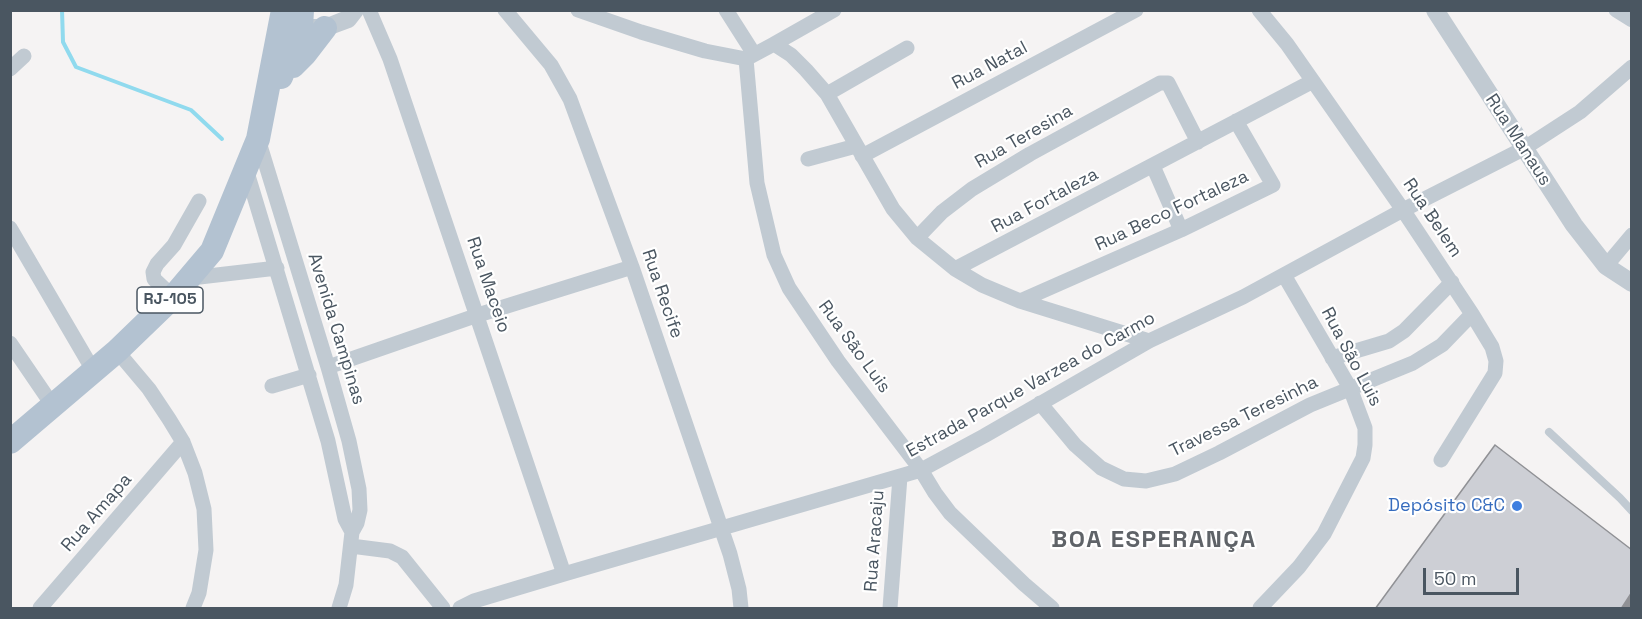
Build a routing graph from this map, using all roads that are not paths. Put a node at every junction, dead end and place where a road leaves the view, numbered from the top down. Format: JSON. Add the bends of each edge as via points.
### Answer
{"nodes":[{"id":1,"x":356,"y":10,"type":"edge"},
{"id":2,"x":369,"y":10,"type":"edge"},
{"id":3,"x":505,"y":10,"type":"edge"},
{"id":4,"x":578,"y":10,"type":"edge"},
{"id":5,"x":726,"y":10,"type":"edge"},
{"id":6,"x":1136,"y":10,"type":"edge"},
{"id":7,"x":1259,"y":10,"type":"edge"},
{"id":8,"x":1435,"y":10,"type":"edge"},
{"id":9,"x":1616,"y":10,"type":"edge"},
{"id":10,"x":830,"y":11,"type":"edge"},
{"id":11,"x":299,"y":20,"type":"edge"},
{"id":12,"x":1632,"y":20,"type":"edge"},
{"id":13,"x":774,"y":44,"type":"junction"},
{"id":14,"x":908,"y":48,"type":"dead end"},
{"id":15,"x":24,"y":56,"type":"dead end"},
{"id":16,"x":750,"y":56,"type":"junction"},
{"id":17,"x":1632,"y":67,"type":"edge"},
{"id":18,"x":10,"y":69,"type":"edge"},
{"id":19,"x":1313,"y":81,"type":"junction"},
{"id":20,"x":827,"y":94,"type":"junction"},
{"id":21,"x":263,"y":111,"type":"junction"},
{"id":22,"x":1236,"y":121,"type":"junction"},
{"id":23,"x":258,"y":139,"type":"junction"},
{"id":24,"x":1198,"y":142,"type":"junction"},
{"id":25,"x":1523,"y":149,"type":"junction"},
{"id":26,"x":859,"y":151,"type":"junction"},
{"id":27,"x":808,"y":159,"type":"dead end"},
{"id":28,"x":1153,"y":166,"type":"junction"},
{"id":29,"x":246,"y":169,"type":"junction"},
{"id":30,"x":199,"y":201,"type":"dead end"},
{"id":31,"x":1403,"y":210,"type":"junction"},
{"id":32,"x":10,"y":228,"type":"edge"},
{"id":33,"x":1181,"y":230,"type":"junction"},
{"id":34,"x":1632,"y":236,"type":"edge"},
{"id":35,"x":917,"y":238,"type":"junction"},
{"id":36,"x":1606,"y":266,"type":"junction"},
{"id":37,"x":277,"y":267,"type":"junction"},
{"id":38,"x":632,"y":267,"type":"junction"},
{"id":39,"x":955,"y":269,"type":"junction"},
{"id":40,"x":1284,"y":275,"type":"junction"},
{"id":41,"x":191,"y":278,"type":"junction"},
{"id":42,"x":1452,"y":282,"type":"junction"},
{"id":43,"x":1632,"y":283,"type":"edge"},
{"id":44,"x":173,"y":297,"type":"junction"},
{"id":45,"x":1020,"y":301,"type":"junction"},
{"id":46,"x":1472,"y":314,"type":"junction"},
{"id":47,"x":478,"y":315,"type":"junction"},
{"id":48,"x":1149,"y":341,"type":"junction"},
{"id":49,"x":10,"y":343,"type":"edge"},
{"id":50,"x":117,"y":351,"type":"junction"},
{"id":51,"x":1332,"y":358,"type":"junction"},
{"id":52,"x":328,"y":367,"type":"junction"},
{"id":53,"x":93,"y":370,"type":"junction"},
{"id":54,"x":309,"y":375,"type":"junction"},
{"id":55,"x":272,"y":386,"type":"dead end"},
{"id":56,"x":1350,"y":388,"type":"junction"},
{"id":57,"x":1040,"y":403,"type":"junction"},
{"id":58,"x":53,"y":406,"type":"junction"},
{"id":59,"x":1549,"y":432,"type":"dead end"},
{"id":60,"x":10,"y":442,"type":"edge"},
{"id":61,"x":183,"y":442,"type":"junction"},
{"id":62,"x":1441,"y":460,"type":"dead end"},
{"id":63,"x":921,"y":470,"type":"junction"},
{"id":64,"x":900,"y":477,"type":"junction"},
{"id":65,"x":1632,"y":510,"type":"edge"},
{"id":66,"x":720,"y":528,"type":"junction"},
{"id":67,"x":351,"y":539,"type":"junction"},
{"id":68,"x":564,"y":574,"type":"junction"},
{"id":69,"x":40,"y":609,"type":"edge"},
{"id":70,"x":193,"y":609,"type":"edge"},
{"id":71,"x":339,"y":609,"type":"edge"},
{"id":72,"x":443,"y":609,"type":"edge"},
{"id":73,"x":460,"y":609,"type":"edge"},
{"id":74,"x":741,"y":609,"type":"edge"},
{"id":75,"x":890,"y":609,"type":"edge"},
{"id":76,"x":1052,"y":609,"type":"edge"},
{"id":77,"x":1260,"y":609,"type":"edge"}],
"edges":[{"from":1,"to":11,"type":"street","via":[[348,19]]},
{"from":2,"to":47,"type":"street","name":"Rua Maceio","via":[[390,59]]},
{"from":3,"to":38,"type":"street","name":"Rua Recife","via":[[561,80]]},
{"from":4,"to":16,"type":"street","via":[[684,45]]},
{"from":5,"to":16,"type":"street"},
{"from":6,"to":26,"type":"street","name":"Rua Natal"},
{"from":7,"to":19,"type":"street","name":"Rua Belem"},
{"from":8,"to":25,"type":"street","name":"Rua Manaus"},
{"from":9,"to":12,"type":"street"},
{"from":10,"to":13,"type":"street"},
{"from":11,"to":21,"type":"main road","number":"RJ-105"},
{"from":11,"to":21,"type":"main road","number":"RJ-105","via":[[282,75]]},
{"from":13,"to":16,"type":"street"},
{"from":13,"to":20,"type":"street"},
{"from":14,"to":20,"type":"street"},
{"from":15,"to":18,"type":"street"},
{"from":16,"to":63,"type":"street","name":"Rua São Luis","via":[[757,183],[774,255],[789,288],[838,361]]},
{"from":17,"to":25,"type":"street","name":"Estrada Parque Varzea do Carmo","via":[[1580,112]]},
{"from":19,"to":22,"type":"street","name":"Rua Fortaleza"},
{"from":19,"to":31,"type":"street","name":"Rua Belem"},
{"from":20,"to":26,"type":"street"},
{"from":21,"to":23,"type":"main road","number":"RJ-105"},
{"from":22,"to":24,"type":"street","name":"Rua Fortaleza"},
{"from":22,"to":33,"type":"street","name":"Rua Beco Fortaleza","via":[[1273,185]]},
{"from":23,"to":29,"type":"main road","number":"RJ-105"},
{"from":23,"to":52,"type":"street","name":"Avenida Campinas"},
{"from":24,"to":28,"type":"street","name":"Rua Fortaleza"},
{"from":24,"to":35,"type":"street","name":"Rua Teresina","via":[[1168,83],[1160,83],[972,189]]},
{"from":25,"to":31,"type":"street","name":"Estrada Parque Varzea do Carmo"},
{"from":25,"to":36,"type":"street","name":"Rua Manaus"},
{"from":26,"to":27,"type":"street","name":"Rua Natal"},
{"from":26,"to":35,"type":"street","via":[[893,209]]},
{"from":28,"to":33,"type":"street"},
{"from":28,"to":39,"type":"street","name":"Rua Fortaleza"},
{"from":29,"to":37,"type":"street","name":"Avenida Campinas"},
{"from":29,"to":41,"type":"main road","number":"RJ-105","via":[[212,251]]},
{"from":30,"to":44,"type":"street","via":[[153,273],[154,279]]},
{"from":31,"to":40,"type":"street","name":"Estrada Parque Varzea do Carmo"},
{"from":31,"to":42,"type":"street","name":"Rua Belem"},
{"from":32,"to":53,"type":"street"},
{"from":33,"to":45,"type":"street","name":"Rua Beco Fortaleza"},
{"from":34,"to":36,"type":"street"},
{"from":35,"to":39,"type":"street"},
{"from":36,"to":43,"type":"street","name":"Rua Manaus"},
{"from":37,"to":41,"type":"street"},
{"from":37,"to":54,"type":"street","name":"Avenida Campinas"},
{"from":38,"to":47,"type":"street"},
{"from":38,"to":66,"type":"street","name":"Rua Recife"},
{"from":39,"to":45,"type":"street"},
{"from":40,"to":48,"type":"street","name":"Estrada Parque Varzea do Carmo"},
{"from":40,"to":51,"type":"street","name":"Rua São Luis"},
{"from":41,"to":44,"type":"main road","number":"RJ-105"},
{"from":42,"to":46,"type":"street","name":"Rua Belem"},
{"from":42,"to":51,"type":"street","via":[[1389,341]]},
{"from":44,"to":50,"type":"main road","number":"RJ-105"},
{"from":45,"to":48,"type":"street"},
{"from":46,"to":56,"type":"street","name":"Travessa Teresinha","via":[[1442,345],[1413,363]]},
{"from":46,"to":62,"type":"street","name":"Rua Belem","via":[[1492,347],[1495,374]]},
{"from":47,"to":52,"type":"street"},
{"from":47,"to":68,"type":"street","name":"Rua Maceio"},
{"from":48,"to":57,"type":"street","name":"Estrada Parque Varzea do Carmo"},
{"from":49,"to":58,"type":"street"},
{"from":50,"to":53,"type":"main road","number":"RJ-105"},
{"from":50,"to":61,"type":"street","via":[[149,389]]},
{"from":51,"to":56,"type":"street","name":"Rua São Luis"},
{"from":52,"to":67,"type":"street","name":"Avenida Campinas","via":[[359,489],[360,510]]},
{"from":53,"to":58,"type":"main road","number":"RJ-105"},
{"from":54,"to":55,"type":"street"},
{"from":54,"to":67,"type":"street","name":"Avenida Campinas"},
{"from":56,"to":57,"type":"street","name":"Travessa Teresinha","via":[[1175,474],[1146,481],[1124,479],[1101,468],[1075,445]]},
{"from":56,"to":77,"type":"street","name":"Rua São Luis","via":[[1365,428],[1363,458],[1324,534]]},
{"from":57,"to":63,"type":"street","name":"Estrada Parque Varzea do Carmo"},
{"from":58,"to":60,"type":"main road","number":"RJ-105"},
{"from":59,"to":65,"type":"lane"},
{"from":61,"to":69,"type":"street","name":"Rua Amapa"},
{"from":61,"to":70,"type":"street","via":[[195,473],[205,520],[206,550]]},
{"from":63,"to":64,"type":"street","name":"Estrada Parque Varzea do Carmo"},
{"from":63,"to":76,"type":"street","name":"Rua São Luis","via":[[950,513]]},
{"from":64,"to":66,"type":"street","name":"Estrada Parque Varzea do Carmo"},
{"from":64,"to":75,"type":"street","name":"Rua Aracaju"},
{"from":66,"to":68,"type":"street","name":"Estrada Parque Varzea do Carmo"},
{"from":66,"to":74,"type":"street","name":"Rua Recife","via":[[730,554]]},
{"from":67,"to":71,"type":"street","name":"Avenida Campinas"},
{"from":67,"to":72,"type":"street","via":[[402,557]]},
{"from":68,"to":73,"type":"street","name":"Estrada Parque Varzea do Carmo","via":[[474,601]]}]}
